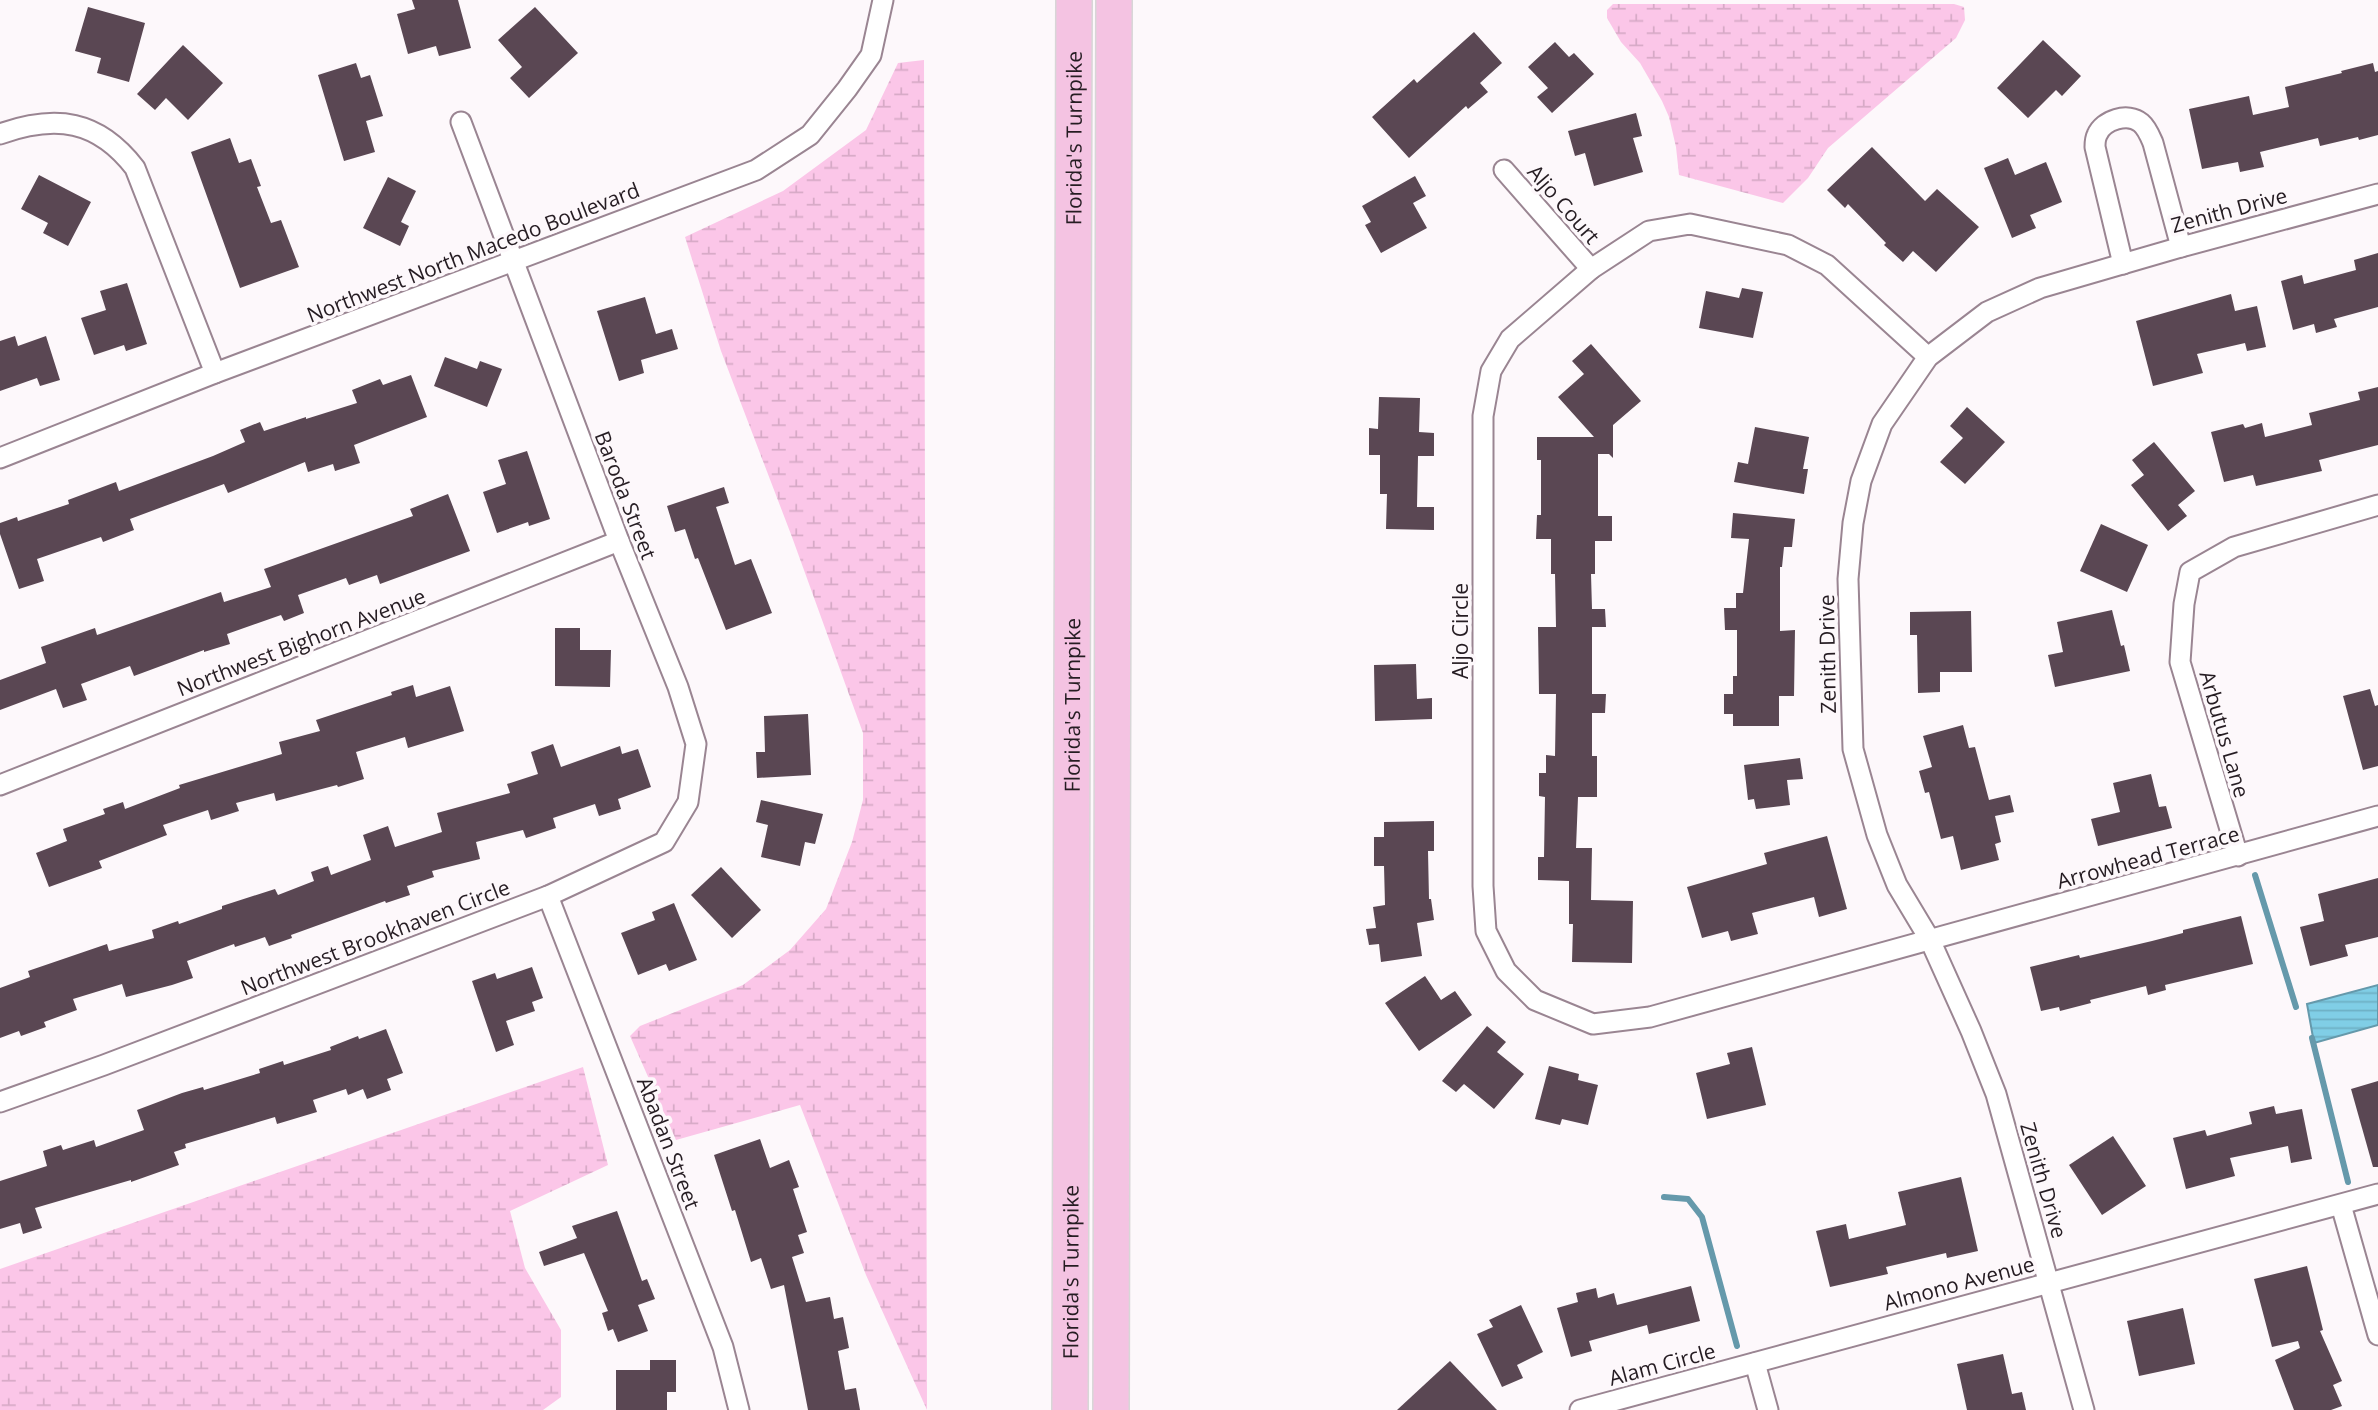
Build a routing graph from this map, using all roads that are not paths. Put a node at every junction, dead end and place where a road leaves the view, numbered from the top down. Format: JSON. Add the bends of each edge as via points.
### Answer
{"nodes":[{"id":1,"x":883,"y":0,"type":"edge"},
{"id":2,"x":1074,"y":0,"type":"edge"},
{"id":3,"x":1114,"y":0,"type":"edge"},
{"id":4,"x":461,"y":122,"type":"dead end"},
{"id":5,"x":0,"y":134,"type":"edge"},
{"id":6,"x":1504,"y":170,"type":"dead end"},
{"id":7,"x":2378,"y":194,"type":"edge"},
{"id":8,"x":2181,"y":247,"type":"junction"},
{"id":9,"x":514,"y":262,"type":"junction"},
{"id":10,"x":2123,"y":264,"type":"junction"},
{"id":11,"x":1591,"y":269,"type":"junction"},
{"id":12,"x":1928,"y":357,"type":"junction"},
{"id":13,"x":215,"y":373,"type":"junction"},
{"id":14,"x":0,"y":458,"type":"edge"},
{"id":15,"x":2378,"y":505,"type":"edge"},
{"id":16,"x":619,"y":541,"type":"junction"},
{"id":17,"x":696,"y":744,"type":"joint"},
{"id":18,"x":0,"y":785,"type":"edge"},
{"id":19,"x":2378,"y":816,"type":"edge"},
{"id":20,"x":2238,"y":856,"type":"junction"},
{"id":21,"x":548,"y":896,"type":"junction"},
{"id":22,"x":1930,"y":940,"type":"junction"},
{"id":23,"x":0,"y":1102,"type":"edge"},
{"id":24,"x":2378,"y":1194,"type":"edge"},
{"id":25,"x":2341,"y":1205,"type":"junction"},
{"id":26,"x":2050,"y":1282,"type":"junction"},
{"id":27,"x":2378,"y":1335,"type":"edge"},
{"id":28,"x":1755,"y":1363,"type":"junction"},
{"id":29,"x":738,"y":1410,"type":"edge"},
{"id":30,"x":1070,"y":1410,"type":"edge"},
{"id":31,"x":1111,"y":1410,"type":"edge"},
{"id":32,"x":1580,"y":1410,"type":"edge"},
{"id":33,"x":1768,"y":1410,"type":"edge"},
{"id":34,"x":2084,"y":1410,"type":"edge"}],
"edges":[{"from":1,"to":9,"type":"street","name":"Northwest North Macedo Boulevard","via":[[871,55],[810,135],[756,170]]},
{"from":2,"to":30,"type":"highway","name":"Florida's Turnpike"},
{"from":3,"to":31,"type":"highway","name":"Florida's Turnpike"},
{"from":4,"to":9,"type":"street","name":"Baroda Street"},
{"from":5,"to":13,"type":"street","via":[[39,123],[69,124],[103,136],[125,155],[144,187]]},
{"from":6,"to":11,"type":"street","name":"Aljo Court"},
{"from":7,"to":8,"type":"street","name":"Zenith Drive"},
{"from":8,"to":10,"type":"street","name":"Zenith Drive"},
{"from":8,"to":10,"type":"street","via":[[2147,130],[2132,118],[2120,118],[2102,127],[2095,147]]},
{"from":9,"to":13,"type":"street","name":"Northwest North Macedo Boulevard"},
{"from":9,"to":16,"type":"street","name":"Baroda Street"},
{"from":10,"to":12,"type":"street","name":"Zenith Drive","via":[[2040,288],[1987,312]]},
{"from":11,"to":12,"type":"street","name":"Aljo Circle","via":[[1649,231],[1690,224],[1788,245],[1827,265]]},
{"from":11,"to":22,"type":"street","name":"Aljo Circle","via":[[1510,339],[1491,371],[1483,416],[1483,886],[1486,931],[1506,971],[1535,1000],[1593,1024],[1650,1017]]},
{"from":12,"to":22,"type":"street","name":"Zenith Drive","via":[[1877,435],[1861,481],[1848,579],[1853,750],[1877,835],[1897,885]]},
{"from":13,"to":14,"type":"street","name":"Northwest North Macedo Boulevard"},
{"from":15,"to":20,"type":"street","name":"Arbutus Lane","via":[[2234,547],[2190,572],[2180,662]]},
{"from":16,"to":17,"type":"street","name":"Baroda Street"},
{"from":16,"to":18,"type":"street","name":"Northwest Bighorn Avenue"},
{"from":17,"to":21,"type":"street","name":"Northwest Brookhaven Circle","via":[[688,802],[664,842]]},
{"from":19,"to":20,"type":"street","name":"Arrowhead Terrace"},
{"from":20,"to":22,"type":"street","name":"Arrowhead Terrace"},
{"from":21,"to":23,"type":"street","name":"Northwest Brookhaven Circle"},
{"from":21,"to":29,"type":"street","name":"Abadan Street","via":[[723,1347]]},
{"from":22,"to":26,"type":"street","name":"Zenith Drive","via":[[1996,1094]]},
{"from":24,"to":25,"type":"street","name":"Almono Avenue"},
{"from":25,"to":26,"type":"street","name":"Almono Avenue"},
{"from":25,"to":27,"type":"street"},
{"from":26,"to":28,"type":"street","name":"Almono Avenue"},
{"from":26,"to":34,"type":"street","name":"Zenith Drive"},
{"from":28,"to":32,"type":"street","name":"Alam Circle"},
{"from":28,"to":33,"type":"street"}]}
